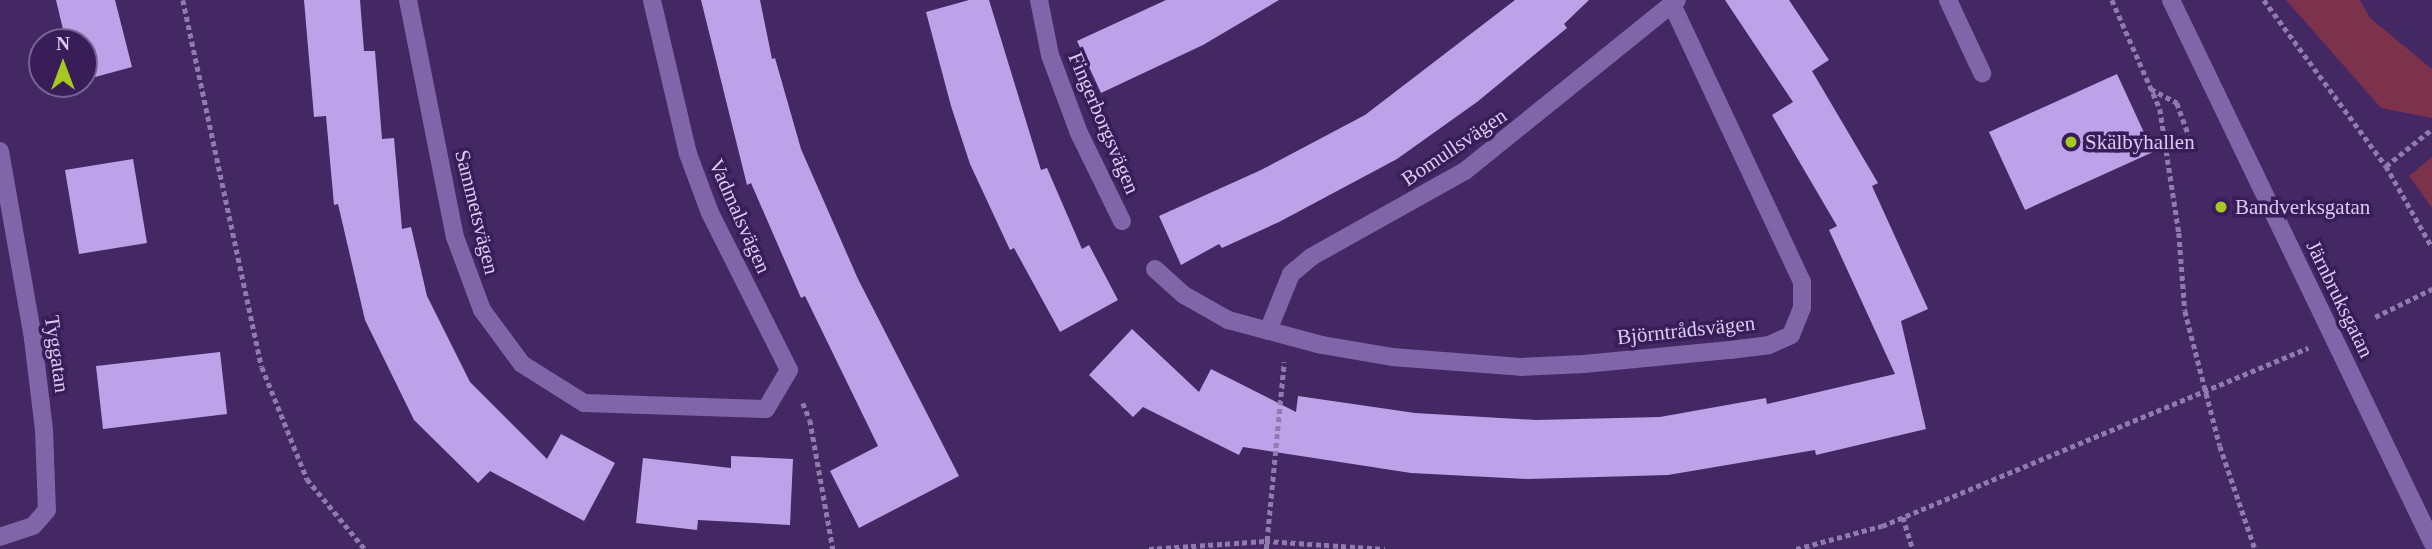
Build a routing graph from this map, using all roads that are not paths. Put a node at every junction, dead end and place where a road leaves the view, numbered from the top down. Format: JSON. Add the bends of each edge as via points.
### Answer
{"nodes":[{"id":1,"x":408,"y":0,"type":"edge"},
{"id":2,"x":652,"y":0,"type":"edge"},
{"id":3,"x":1039,"y":0,"type":"edge"},
{"id":4,"x":1948,"y":0,"type":"edge"},
{"id":5,"x":2171,"y":0,"type":"edge"},
{"id":6,"x":1675,"y":2,"type":"edge"},
{"id":7,"x":1982,"y":73,"type":"dead end"},
{"id":8,"x":0,"y":151,"type":"edge"},
{"id":9,"x":1122,"y":222,"type":"dead end"},
{"id":10,"x":1156,"y":269,"type":"dead end"},
{"id":11,"x":1268,"y":331,"type":"junction"},
{"id":12,"x":789,"y":370,"type":"joint"},
{"id":13,"x":0,"y":537,"type":"edge"},
{"id":14,"x":2432,"y":542,"type":"edge"}],
"edges":[{"from":1,"to":12,"type":"street","name":"Sammetsvägen","via":[[465,267],[482,310],[522,364],[584,403],[766,409]]},
{"from":2,"to":12,"type":"street","name":"Vadmalsvägen","via":[[688,153],[710,213]]},
{"from":3,"to":9,"type":"street","name":"Fingerborgsvägen","via":[[1050,55],[1079,133]]},
{"from":4,"to":7,"type":"street"},
{"from":5,"to":14,"type":"street","name":"Järnbruksgatan"},
{"from":6,"to":11,"type":"street","name":"Bomullsvägen","via":[[1465,171],[1311,257],[1291,274]]},
{"from":6,"to":11,"type":"street","name":"Björntrådsvägen","via":[[1802,282],[1802,308],[1791,335],[1769,345],[1730,350],[1521,366],[1392,357]]},
{"from":8,"to":13,"type":"street","name":"Tyggatan","via":[[33,339],[44,430],[47,510],[33,526]]},
{"from":10,"to":11,"type":"street","via":[[1208,310]]}]}
